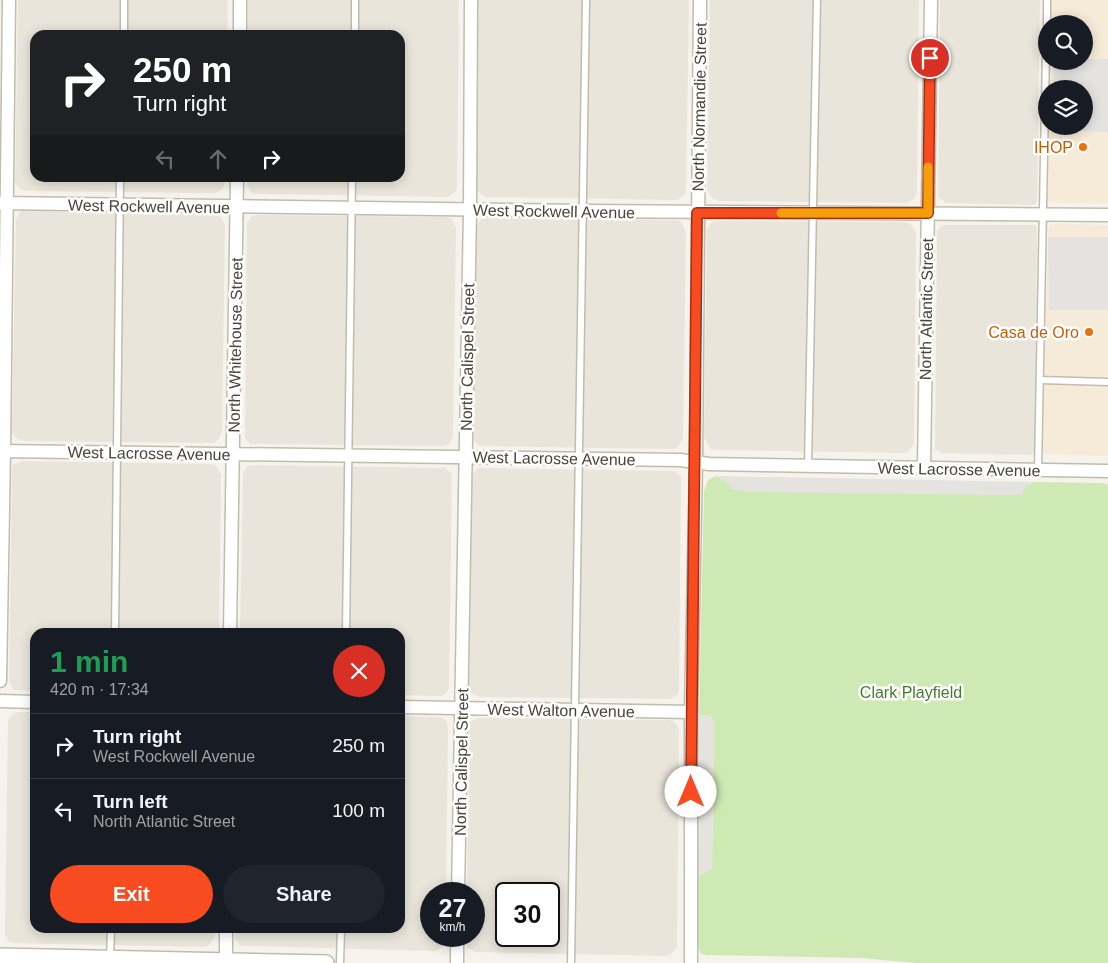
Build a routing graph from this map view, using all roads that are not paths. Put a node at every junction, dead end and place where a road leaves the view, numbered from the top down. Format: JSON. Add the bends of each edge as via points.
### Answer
{"nodes":[{"id":1,"x":9,"y":0,"type":"edge"},
{"id":2,"x":124,"y":0,"type":"edge"},
{"id":3,"x":240,"y":0,"type":"edge"},
{"id":4,"x":355,"y":0,"type":"edge"},
{"id":5,"x":471,"y":0,"type":"edge"},
{"id":6,"x":586,"y":0,"type":"edge"},
{"id":7,"x":700,"y":0,"type":"edge"},
{"id":8,"x":816,"y":0,"type":"edge"},
{"id":9,"x":931,"y":0,"type":"edge"},
{"id":10,"x":1047,"y":0,"type":"edge"},
{"id":11,"x":1047,"y":15,"type":"edge"},
{"id":12,"x":124,"y":30,"type":"edge"},
{"id":13,"x":240,"y":30,"type":"edge"},
{"id":14,"x":355,"y":30,"type":"edge"},
{"id":15,"x":1046,"y":70,"type":"edge"},
{"id":16,"x":120,"y":182,"type":"edge"},
{"id":17,"x":237,"y":182,"type":"edge"},
{"id":18,"x":352,"y":182,"type":"edge"},
{"id":19,"x":3,"y":203,"type":"edge"},
{"id":20,"x":120,"y":205,"type":"junction"},
{"id":21,"x":237,"y":207,"type":"junction"},
{"id":22,"x":352,"y":209,"type":"junction"},
{"id":23,"x":470,"y":210,"type":"junction"},
{"id":24,"x":584,"y":211,"type":"junction"},
{"id":25,"x":697,"y":213,"type":"junction"},
{"id":26,"x":812,"y":213,"type":"junction"},
{"id":27,"x":928,"y":213,"type":"junction"},
{"id":28,"x":1044,"y":214,"type":"junction"},
{"id":29,"x":1108,"y":215,"type":"edge"},
{"id":30,"x":1040,"y":380,"type":"junction"},
{"id":31,"x":1108,"y":382,"type":"edge"},
{"id":32,"x":2,"y":451,"type":"edge"},
{"id":33,"x":118,"y":453,"type":"junction"},
{"id":34,"x":233,"y":455,"type":"junction"},
{"id":35,"x":348,"y":456,"type":"junction"},
{"id":36,"x":465,"y":457,"type":"junction"},
{"id":37,"x":580,"y":459,"type":"junction"},
{"id":38,"x":696,"y":463,"type":"junction"},
{"id":39,"x":808,"y":466,"type":"junction"},
{"id":40,"x":924,"y":468,"type":"junction"},
{"id":41,"x":1038,"y":470,"type":"junction"},
{"id":42,"x":1108,"y":471,"type":"edge"},
{"id":43,"x":116,"y":628,"type":"edge"},
{"id":44,"x":230,"y":628,"type":"edge"},
{"id":45,"x":346,"y":628,"type":"edge"},
{"id":46,"x":0,"y":682,"type":"edge"},
{"id":47,"x":0,"y":701,"type":"edge"},
{"id":48,"x":30,"y":702,"type":"edge"},
{"id":49,"x":405,"y":707,"type":"edge"},
{"id":50,"x":462,"y":708,"type":"junction"},
{"id":51,"x":576,"y":710,"type":"junction"},
{"id":52,"x":691,"y":712,"type":"junction"},
{"id":53,"x":458,"y":882,"type":"edge"},
{"id":54,"x":112,"y":933,"type":"edge"},
{"id":55,"x":226,"y":933,"type":"edge"},
{"id":56,"x":341,"y":933,"type":"edge"},
{"id":57,"x":457,"y":947,"type":"edge"},
{"id":58,"x":0,"y":956,"type":"edge"},
{"id":59,"x":116,"y":960,"type":"edge"},
{"id":60,"x":226,"y":962,"type":"edge"},
{"id":61,"x":326,"y":963,"type":"edge"},
{"id":62,"x":340,"y":963,"type":"edge"},
{"id":63,"x":456,"y":963,"type":"edge"},
{"id":64,"x":571,"y":963,"type":"edge"},
{"id":65,"x":691,"y":963,"type":"edge"}],
"edges":[{"from":1,"to":19,"type":"street"},
{"from":2,"to":12,"type":"lane"},
{"from":3,"to":13,"type":"street"},
{"from":4,"to":14,"type":"lane"},
{"from":5,"to":23,"type":"street","name":"North Calispel Street"},
{"from":6,"to":24,"type":"lane"},
{"from":7,"to":25,"type":"street","name":"North Normandie Street"},
{"from":8,"to":26,"type":"lane"},
{"from":9,"to":27,"type":"street","name":"North Atlantic Street"},
{"from":10,"to":11,"type":"lane"},
{"from":15,"to":28,"type":"lane"},
{"from":16,"to":20,"type":"lane"},
{"from":17,"to":21,"type":"street","name":"North Whitehouse Street"},
{"from":18,"to":22,"type":"lane"},
{"from":19,"to":20,"type":"street","name":"West Rockwell Avenue"},
{"from":19,"to":32,"type":"street"},
{"from":20,"to":21,"type":"street","name":"West Rockwell Avenue"},
{"from":20,"to":33,"type":"lane"},
{"from":21,"to":22,"type":"street","name":"West Rockwell Avenue"},
{"from":21,"to":34,"type":"street","name":"North Whitehouse Street"},
{"from":22,"to":23,"type":"street","name":"West Rockwell Avenue"},
{"from":22,"to":35,"type":"lane"},
{"from":23,"to":24,"type":"street","name":"West Rockwell Avenue"},
{"from":23,"to":36,"type":"street","name":"North Calispel Street"},
{"from":24,"to":25,"type":"street","name":"West Rockwell Avenue"},
{"from":24,"to":37,"type":"lane"},
{"from":25,"to":26,"type":"street","name":"West Rockwell Avenue"},
{"from":25,"to":38,"type":"street","name":"North Normandie Street"},
{"from":26,"to":27,"type":"street","name":"West Rockwell Avenue"},
{"from":26,"to":39,"type":"lane"},
{"from":27,"to":28,"type":"street","name":"West Rockwell Avenue"},
{"from":27,"to":40,"type":"street","name":"North Atlantic Street"},
{"from":28,"to":29,"type":"street","name":"West Rockwell Avenue"},
{"from":28,"to":30,"type":"lane"},
{"from":30,"to":31,"type":"lane"},
{"from":30,"to":41,"type":"lane"},
{"from":32,"to":33,"type":"street","name":"West Lacrosse Avenue"},
{"from":32,"to":46,"type":"street"},
{"from":33,"to":34,"type":"street","name":"West Lacrosse Avenue"},
{"from":33,"to":43,"type":"lane"},
{"from":34,"to":35,"type":"street","name":"West Lacrosse Avenue"},
{"from":34,"to":44,"type":"street","name":"North Whitehouse Street"},
{"from":35,"to":36,"type":"street","name":"West Lacrosse Avenue"},
{"from":35,"to":45,"type":"lane"},
{"from":36,"to":37,"type":"street","name":"West Lacrosse Avenue"},
{"from":36,"to":50,"type":"street","name":"North Calispel Street"},
{"from":37,"to":38,"type":"street","name":"West Lacrosse Avenue"},
{"from":37,"to":51,"type":"lane"},
{"from":38,"to":39,"type":"street","name":"West Lacrosse Avenue"},
{"from":38,"to":52,"type":"street","name":"North Normandie Street"},
{"from":39,"to":40,"type":"street","name":"West Lacrosse Avenue"},
{"from":40,"to":41,"type":"street","name":"West Lacrosse Avenue"},
{"from":41,"to":42,"type":"street","name":"West Lacrosse Avenue"},
{"from":47,"to":48,"type":"street"},
{"from":49,"to":50,"type":"street","name":"West Walton Avenue"},
{"from":50,"to":51,"type":"street","name":"West Walton Avenue"},
{"from":50,"to":53,"type":"street","name":"North Calispel Street"},
{"from":51,"to":52,"type":"street","name":"West Walton Avenue"},
{"from":51,"to":64,"type":"lane"},
{"from":52,"to":65,"type":"street","name":"North Normandie Street"},
{"from":54,"to":59,"type":"lane"},
{"from":55,"to":60,"type":"street"},
{"from":56,"to":62,"type":"lane"},
{"from":57,"to":63,"type":"street"},
{"from":58,"to":59,"type":"street"},
{"from":59,"to":60,"type":"street"},
{"from":60,"to":61,"type":"street"}]}
